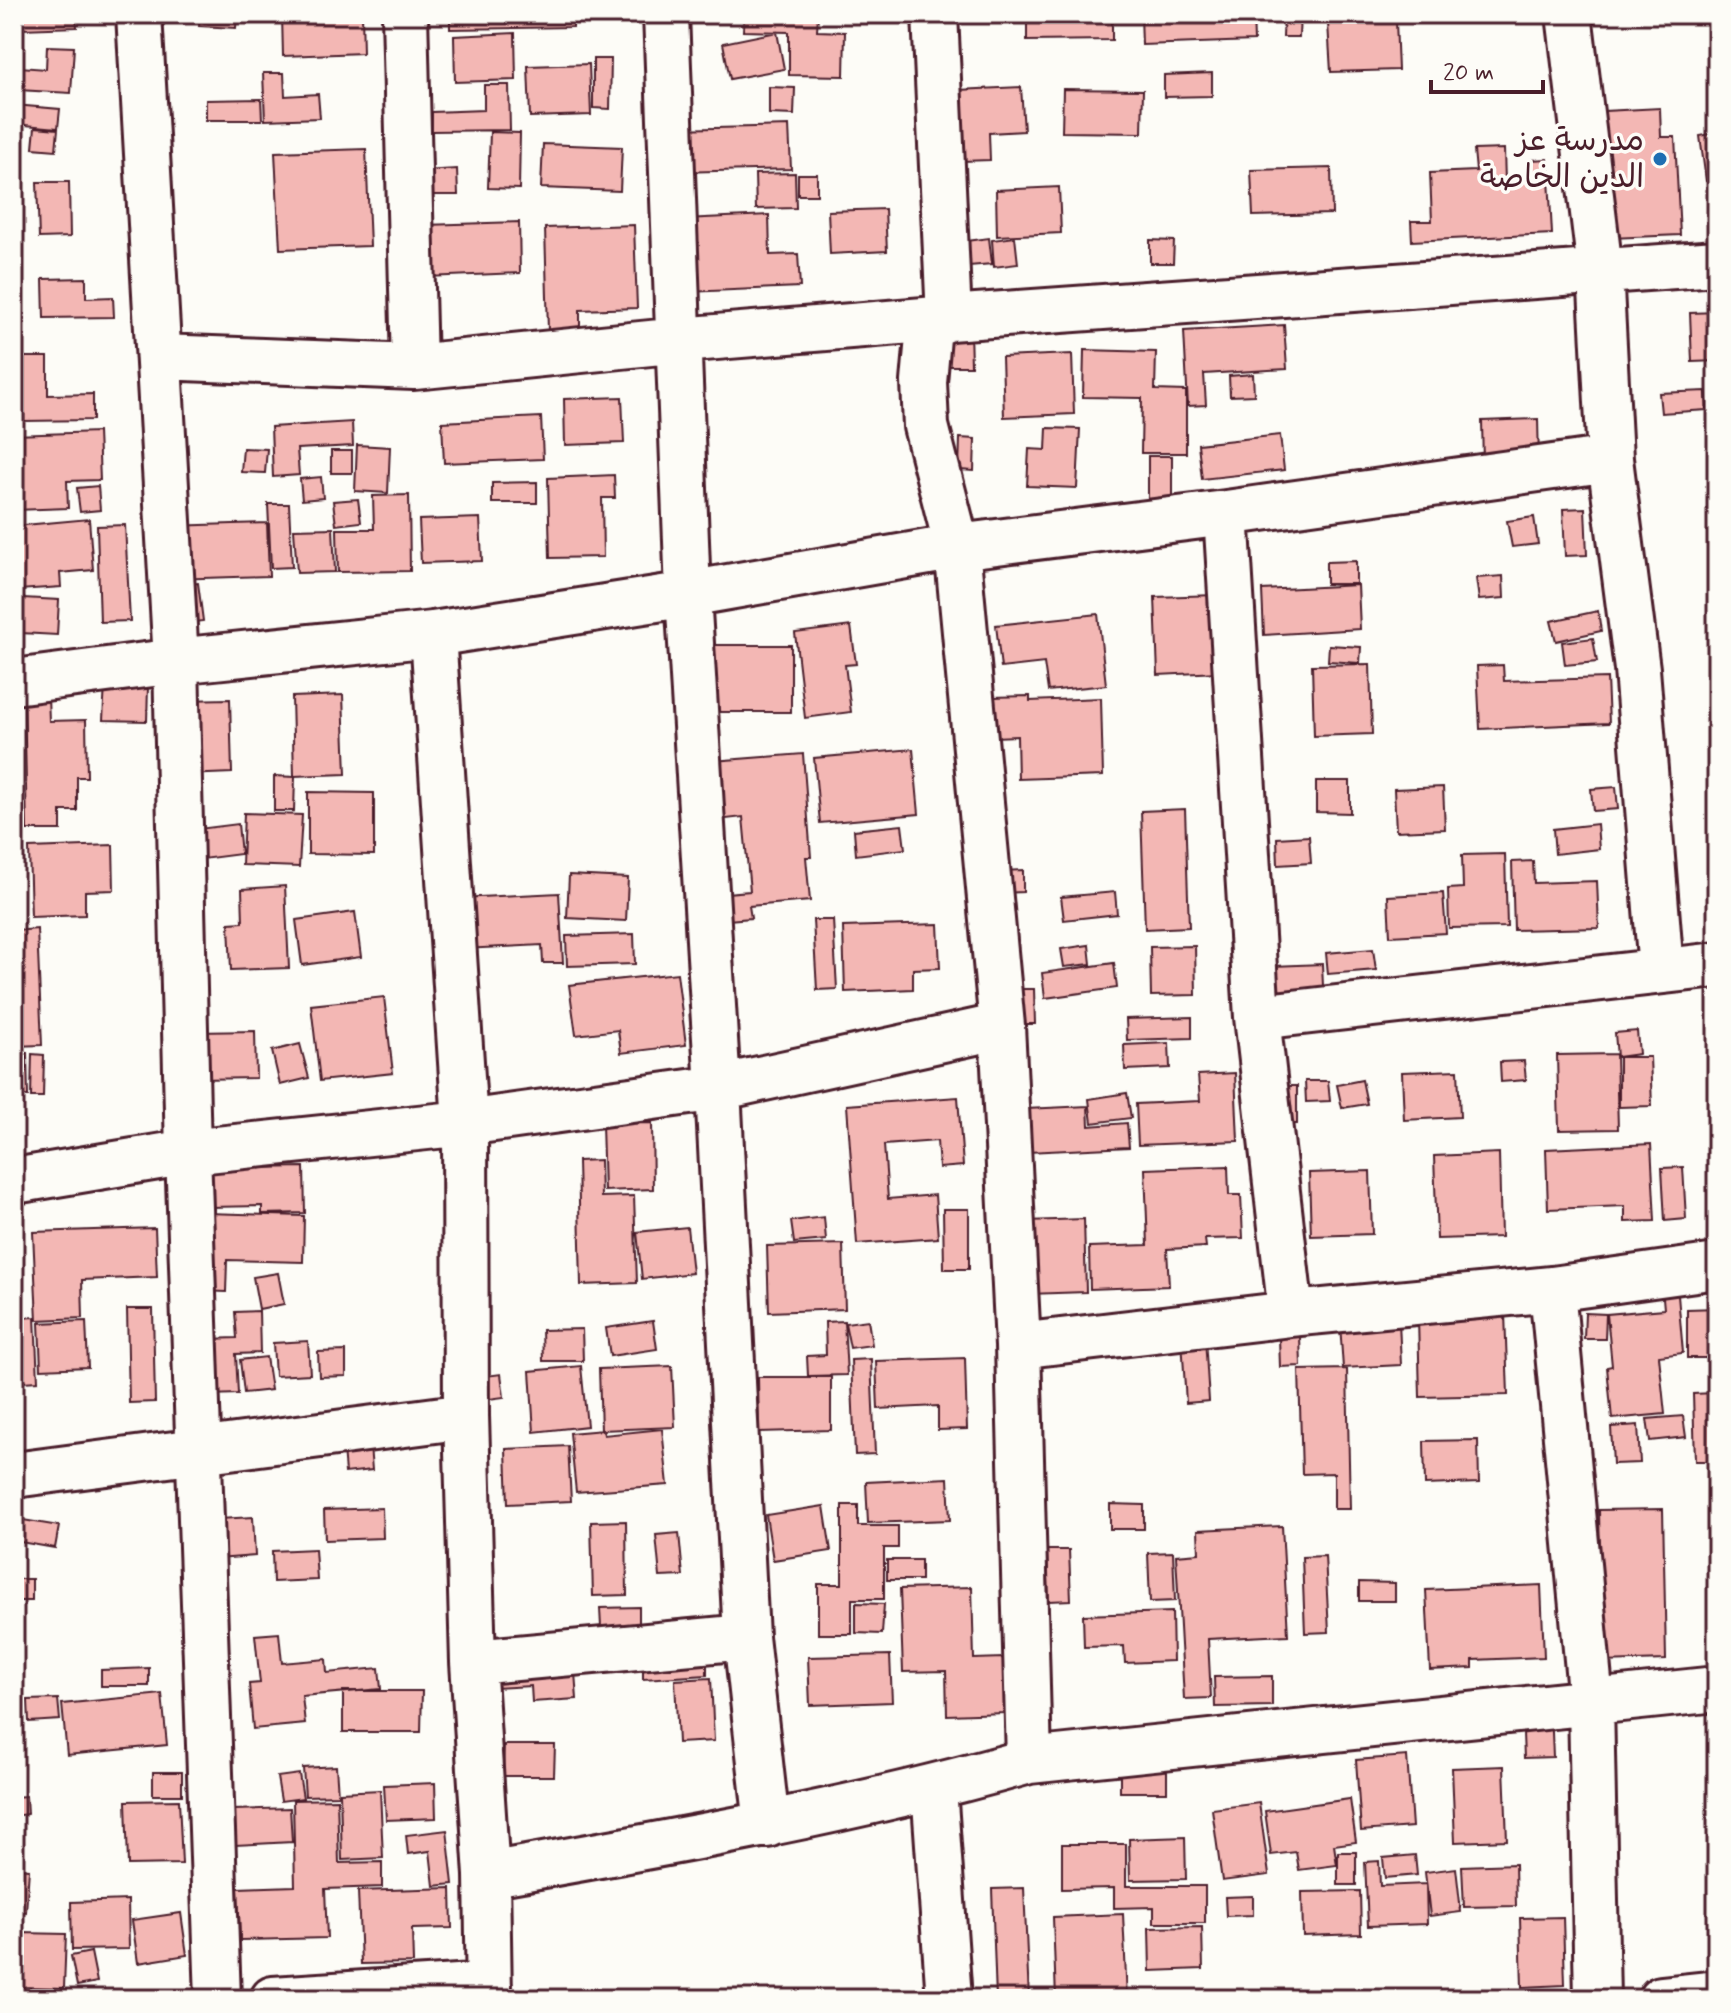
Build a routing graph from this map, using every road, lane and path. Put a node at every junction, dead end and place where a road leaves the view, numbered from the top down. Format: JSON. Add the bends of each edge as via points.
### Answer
{"nodes":[{"id":1,"x":139,"y":14,"type":"edge"},
{"id":2,"x":405,"y":14,"type":"edge"},
{"id":3,"x":666,"y":14,"type":"edge"},
{"id":4,"x":935,"y":14,"type":"edge"},
{"id":5,"x":1569,"y":14,"type":"edge"},
{"id":6,"x":1717,"y":263,"type":"edge"},
{"id":7,"x":1600,"y":270,"type":"junction"},
{"id":8,"x":949,"y":318,"type":"junction"},
{"id":9,"x":680,"y":340,"type":"junction"},
{"id":10,"x":160,"y":357,"type":"junction"},
{"id":11,"x":414,"y":367,"type":"junction"},
{"id":12,"x":1610,"y":459,"type":"junction"},
{"id":13,"x":1226,"y":513,"type":"junction"},
{"id":14,"x":957,"y":547,"type":"junction"},
{"id":15,"x":688,"y":594,"type":"junction"},
{"id":16,"x":433,"y":634,"type":"junction"},
{"id":17,"x":176,"y":661,"type":"junction"},
{"id":18,"x":14,"y":682,"type":"edge"},
{"id":19,"x":1717,"y":965,"type":"edge"},
{"id":20,"x":1661,"y":971,"type":"junction"},
{"id":21,"x":1257,"y":1017,"type":"junction"},
{"id":22,"x":1002,"y":1026,"type":"junction"},
{"id":23,"x":718,"y":1088,"type":"junction"},
{"id":24,"x":465,"y":1123,"type":"junction"},
{"id":25,"x":188,"y":1152,"type":"junction"},
{"id":26,"x":14,"y":1181,"type":"edge"},
{"id":27,"x":1717,"y":1266,"type":"edge"},
{"id":28,"x":1552,"y":1289,"type":"junction"},
{"id":29,"x":1291,"y":1314,"type":"junction"},
{"id":30,"x":1018,"y":1346,"type":"junction"},
{"id":31,"x":466,"y":1416,"type":"junction"},
{"id":32,"x":200,"y":1449,"type":"junction"},
{"id":33,"x":14,"y":1475,"type":"edge"},
{"id":34,"x":746,"y":1637,"type":"junction"},
{"id":35,"x":473,"y":1662,"type":"junction"},
{"id":36,"x":1717,"y":1689,"type":"edge"},
{"id":37,"x":1591,"y":1702,"type":"junction"},
{"id":38,"x":1029,"y":1761,"type":"junction"},
{"id":39,"x":934,"y":1788,"type":"junction"},
{"id":40,"x":767,"y":1825,"type":"junction"},
{"id":41,"x":487,"y":1875,"type":"junction"},
{"id":42,"x":489,"y":1992,"type":"edge"},
{"id":43,"x":1717,"y":1993,"type":"edge"},
{"id":44,"x":218,"y":1999,"type":"edge"},
{"id":45,"x":273,"y":1999,"type":"edge"},
{"id":46,"x":949,"y":1999,"type":"edge"},
{"id":47,"x":1597,"y":1999,"type":"edge"},
{"id":48,"x":1661,"y":1999,"type":"edge"}],
"edges":[{"from":1,"to":10,"type":"street"},
{"from":2,"to":11,"type":"street"},
{"from":3,"to":9,"type":"street"},
{"from":4,"to":8,"type":"street"},
{"from":5,"to":7,"type":"street"},
{"from":6,"to":7,"type":"street"},
{"from":7,"to":8,"type":"street"},
{"from":7,"to":12,"type":"street"},
{"from":8,"to":9,"type":"street"},
{"from":8,"to":14,"type":"street","via":[[929,326],[924,382],[926,426]]},
{"from":9,"to":11,"type":"street"},
{"from":9,"to":15,"type":"street"},
{"from":10,"to":11,"type":"street"},
{"from":10,"to":17,"type":"street"},
{"from":12,"to":13,"type":"street"},
{"from":12,"to":20,"type":"street","via":[[1637,669]]},
{"from":13,"to":14,"type":"street"},
{"from":13,"to":21,"type":"street"},
{"from":14,"to":15,"type":"street"},
{"from":14,"to":22,"type":"street"},
{"from":15,"to":16,"type":"street"},
{"from":15,"to":23,"type":"street"},
{"from":16,"to":17,"type":"street"},
{"from":16,"to":24,"type":"street"},
{"from":17,"to":18,"type":"street"},
{"from":17,"to":25,"type":"street"},
{"from":19,"to":20,"type":"street"},
{"from":20,"to":21,"type":"street"},
{"from":21,"to":29,"type":"street"},
{"from":22,"to":23,"type":"street"},
{"from":22,"to":30,"type":"street"},
{"from":23,"to":24,"type":"street"},
{"from":23,"to":34,"type":"street"},
{"from":24,"to":25,"type":"street"},
{"from":24,"to":31,"type":"street"},
{"from":25,"to":26,"type":"street"},
{"from":25,"to":32,"type":"street"},
{"from":27,"to":28,"type":"street"},
{"from":28,"to":29,"type":"street"},
{"from":28,"to":37,"type":"street"},
{"from":29,"to":30,"type":"street"},
{"from":30,"to":38,"type":"street"},
{"from":31,"to":32,"type":"street"},
{"from":31,"to":35,"type":"street"},
{"from":32,"to":33,"type":"street"},
{"from":32,"to":44,"type":"street"},
{"from":34,"to":35,"type":"street"},
{"from":34,"to":40,"type":"street"},
{"from":35,"to":41,"type":"street"},
{"from":36,"to":37,"type":"street"},
{"from":37,"to":38,"type":"street"},
{"from":37,"to":47,"type":"street"},
{"from":38,"to":39,"type":"street"},
{"from":39,"to":40,"type":"street"},
{"from":39,"to":46,"type":"street"},
{"from":40,"to":41,"type":"street"},
{"from":41,"to":42,"type":"street"},
{"from":42,"to":45,"type":"street"},
{"from":43,"to":48,"type":"street"}]}
